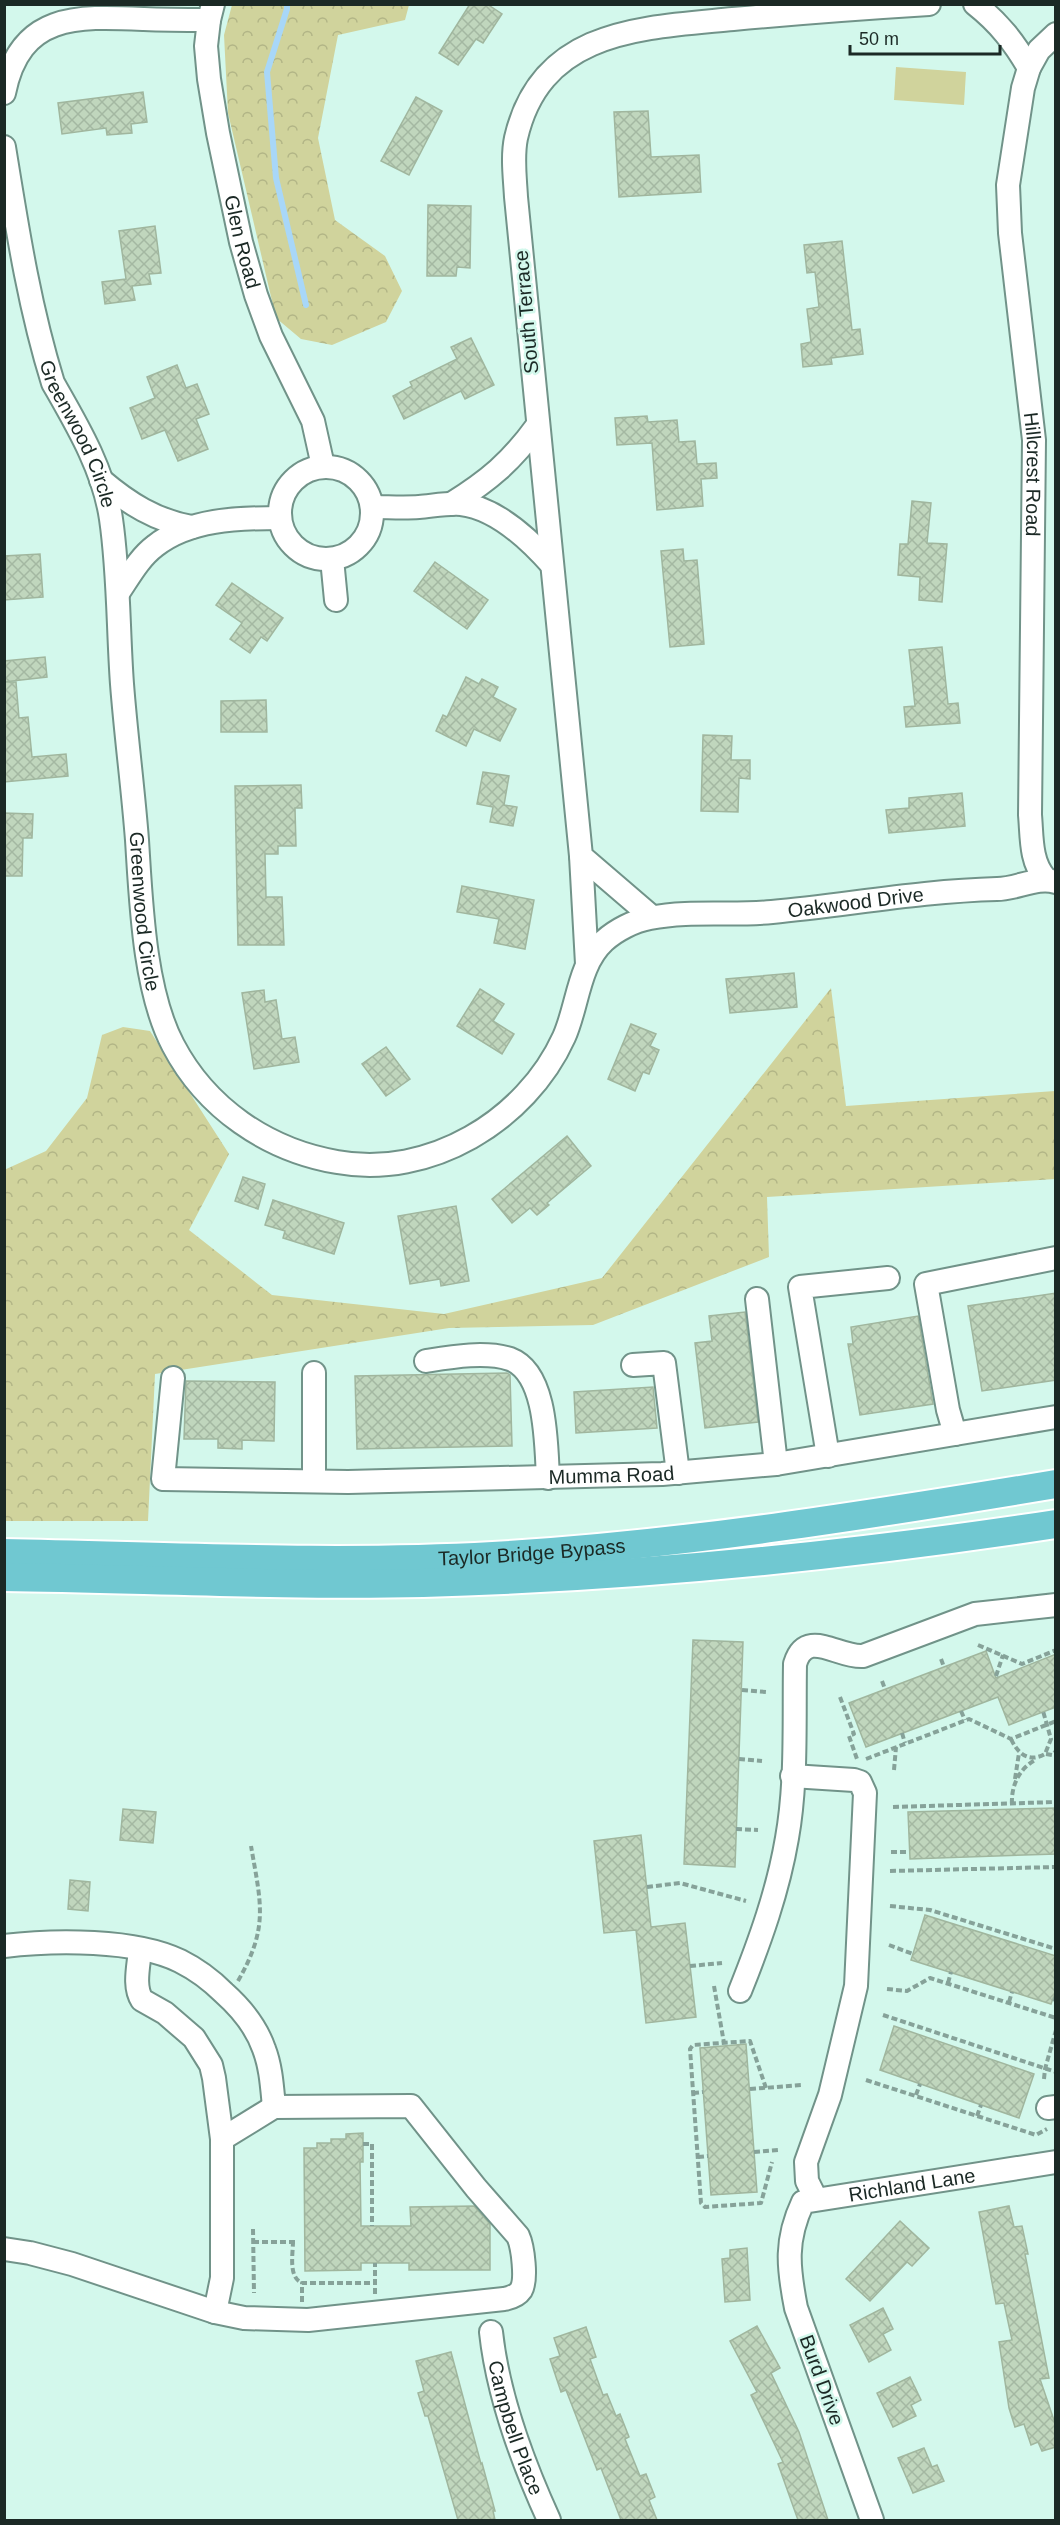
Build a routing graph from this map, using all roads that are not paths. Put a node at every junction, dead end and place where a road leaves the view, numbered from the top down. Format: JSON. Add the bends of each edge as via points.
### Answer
{"nodes":[{"id":1,"x":929,"y":4,"type":"edge"},
{"id":2,"x":975,"y":4,"type":"edge"},
{"id":3,"x":211,"y":12,"type":"edge"},
{"id":4,"x":1056,"y":34,"type":"edge"},
{"id":5,"x":1029,"y":68,"type":"junction"},
{"id":6,"x":4,"y":93,"type":"edge"},
{"id":7,"x":4,"y":147,"type":"edge"},
{"id":8,"x":537,"y":426,"type":"junction"},
{"id":9,"x":323,"y":466,"type":"junction"},
{"id":10,"x":101,"y":480,"type":"junction"},
{"id":11,"x":451,"y":504,"type":"junction"},
{"id":12,"x":372,"y":507,"type":"junction"},
{"id":13,"x":280,"y":518,"type":"junction"},
{"id":14,"x":192,"y":527,"type":"junction"},
{"id":15,"x":332,"y":559,"type":"junction"},
{"id":16,"x":552,"y":565,"type":"junction"},
{"id":17,"x":118,"y":593,"type":"junction"},
{"id":18,"x":336,"y":600,"type":"dead end"},
{"id":19,"x":581,"y":856,"type":"junction"},
{"id":20,"x":1050,"y":880,"type":"edge"},
{"id":21,"x":652,"y":917,"type":"junction"},
{"id":22,"x":587,"y":964,"type":"junction"},
{"id":23,"x":1056,"y":1258,"type":"edge"},
{"id":24,"x":888,"y":1278,"type":"dead end"},
{"id":25,"x":757,"y":1299,"type":"dead end"},
{"id":26,"x":426,"y":1361,"type":"dead end"},
{"id":27,"x":633,"y":1365,"type":"dead end"},
{"id":28,"x":314,"y":1373,"type":"dead end"},
{"id":29,"x":173,"y":1378,"type":"dead end"},
{"id":30,"x":1056,"y":1417,"type":"edge"},
{"id":31,"x":955,"y":1434,"type":"junction"},
{"id":32,"x":828,"y":1456,"type":"junction"},
{"id":33,"x":776,"y":1464,"type":"junction"},
{"id":34,"x":678,"y":1473,"type":"junction"},
{"id":35,"x":548,"y":1478,"type":"junction"},
{"id":36,"x":314,"y":1482,"type":"junction"},
{"id":37,"x":1056,"y":1484,"type":"edge"},
{"id":38,"x":1056,"y":1524,"type":"edge"},
{"id":39,"x":4,"y":1553,"type":"edge"},
{"id":40,"x":4,"y":1577,"type":"edge"},
{"id":41,"x":1056,"y":1605,"type":"edge"},
{"id":42,"x":792,"y":1776,"type":"junction"},
{"id":43,"x":4,"y":1946,"type":"edge"},
{"id":44,"x":140,"y":1949,"type":"junction"},
{"id":45,"x":740,"y":1991,"type":"dead end"},
{"id":46,"x":274,"y":2107,"type":"junction"},
{"id":47,"x":222,"y":2139,"type":"junction"},
{"id":48,"x":1055,"y":2163,"type":"edge"},
{"id":49,"x":816,"y":2199,"type":"junction"},
{"id":50,"x":4,"y":2249,"type":"edge"},
{"id":51,"x":214,"y":2312,"type":"junction"},
{"id":52,"x":491,"y":2332,"type":"dead end"},
{"id":53,"x":549,"y":2520,"type":"edge"},
{"id":54,"x":872,"y":2520,"type":"edge"}],
"edges":[{"from":1,"to":8,"type":"street","name":"South Terrace","via":[[636,30],[604,38],[573,54],[549,74],[523,118],[514,156]]},
{"from":2,"to":5,"type":"street","via":[[1013,40]]},
{"from":3,"to":6,"type":"street","via":[[73,19],[54,24],[20,50]]},
{"from":3,"to":9,"type":"street","name":"Glen Road","via":[[206,46],[209,79],[242,242],[272,336],[313,421]]},
{"from":4,"to":5,"type":"street","name":"Hillcrest Road","via":[[1039,50]]},
{"from":5,"to":20,"type":"street","name":"Hillcrest Road","via":[[1008,185],[1011,244],[1034,440],[1030,814],[1033,856],[1040,872]]},
{"from":7,"to":10,"type":"street","name":"Greenwood Circle","via":[[33,313],[50,372]]},
{"from":8,"to":11,"type":"street","via":[[503,468]]},
{"from":8,"to":16,"type":"street","name":"South Terrace"},
{"from":9,"to":12,"type":"street","via":[[348,471],[361,482]]},
{"from":9,"to":13,"type":"street","via":[[295,478],[285,491]]},
{"from":10,"to":14,"type":"street","via":[[123,499],[162,520]]},
{"from":10,"to":17,"type":"street","name":"Greenwood Circle","via":[[111,517]]},
{"from":11,"to":12,"type":"street"},
{"from":11,"to":16,"type":"street","via":[[492,515],[527,539]]},
{"from":12,"to":15,"type":"street","via":[[370,527],[363,541],[353,551]]},
{"from":13,"to":14,"type":"street","via":[[224,520]]},
{"from":13,"to":15,"type":"street","via":[[287,536],[304,553]]},
{"from":14,"to":17,"type":"street","via":[[153,547]]},
{"from":15,"to":18,"type":"street"},
{"from":16,"to":19,"type":"street","name":"South Terrace"},
{"from":17,"to":22,"type":"street","name":"Greenwood Circle","via":[[141,888],[155,991],[162,1020],[185,1066],[236,1120],[287,1150],[344,1164],[397,1163],[454,1146],[483,1131],[510,1110],[542,1077],[567,1032]]},
{"from":19,"to":21,"type":"street"},
{"from":19,"to":22,"type":"street","name":"South Terrace"},
{"from":20,"to":21,"type":"street","name":"Oakwood Drive","via":[[1005,889],[904,895],[764,913]]},
{"from":21,"to":22,"type":"street","name":"Greenwood Circle","via":[[604,940]]},
{"from":23,"to":31,"type":"street","via":[[926,1284]]},
{"from":24,"to":32,"type":"street","via":[[800,1287]]},
{"from":25,"to":33,"type":"street"},
{"from":26,"to":35,"type":"street","via":[[498,1357],[510,1359],[528,1372],[535,1384],[544,1426]]},
{"from":27,"to":34,"type":"street","via":[[664,1363]]},
{"from":28,"to":36,"type":"street"},
{"from":29,"to":36,"type":"street","name":"Mumma Road","via":[[163,1479]]},
{"from":30,"to":31,"type":"street","name":"Mumma Road"},
{"from":31,"to":32,"type":"street","name":"Mumma Road"},
{"from":32,"to":33,"type":"street","name":"Mumma Road"},
{"from":33,"to":34,"type":"street","name":"Mumma Road"},
{"from":34,"to":35,"type":"street","name":"Mumma Road"},
{"from":35,"to":36,"type":"street","name":"Mumma Road"},
{"from":37,"to":39,"type":"main road","name":"Taylor Bridge Bypass","via":[[765,1530],[494,1556],[347,1559]]},
{"from":38,"to":40,"type":"main road","name":"Taylor Bridge Bypass","via":[[774,1561],[496,1580],[347,1583]]},
{"from":41,"to":42,"type":"street","via":[[975,1614],[863,1656],[808,1646],[795,1664]]},
{"from":42,"to":45,"type":"street","via":[[788,1836],[776,1893]]},
{"from":42,"to":49,"type":"street","via":[[854,1780],[860,1782],[865,1793],[856,1986],[830,2095],[806,2162],[807,2181]]},
{"from":43,"to":44,"type":"street","via":[[68,1943]]},
{"from":44,"to":46,"type":"street","via":[[181,1961],[238,2007],[264,2049]]},
{"from":44,"to":47,"type":"street","via":[[137,1987],[142,2000],[194,2038],[211,2065]]},
{"from":46,"to":47,"type":"street"},
{"from":46,"to":51,"type":"street","via":[[411,2106],[518,2236],[522,2245],[523,2284],[517,2294],[504,2299],[308,2320],[244,2318]]},
{"from":47,"to":51,"type":"street","via":[[222,2278]]},
{"from":48,"to":49,"type":"street","name":"Richland Lane"},
{"from":49,"to":54,"type":"street","name":"Burd Drive","via":[[803,2202],[793,2223],[789,2275],[796,2308]]},
{"from":50,"to":51,"type":"street","via":[[109,2275]]},
{"from":52,"to":53,"type":"street","name":"Campbell Place","via":[[496,2367],[518,2444]]}]}
